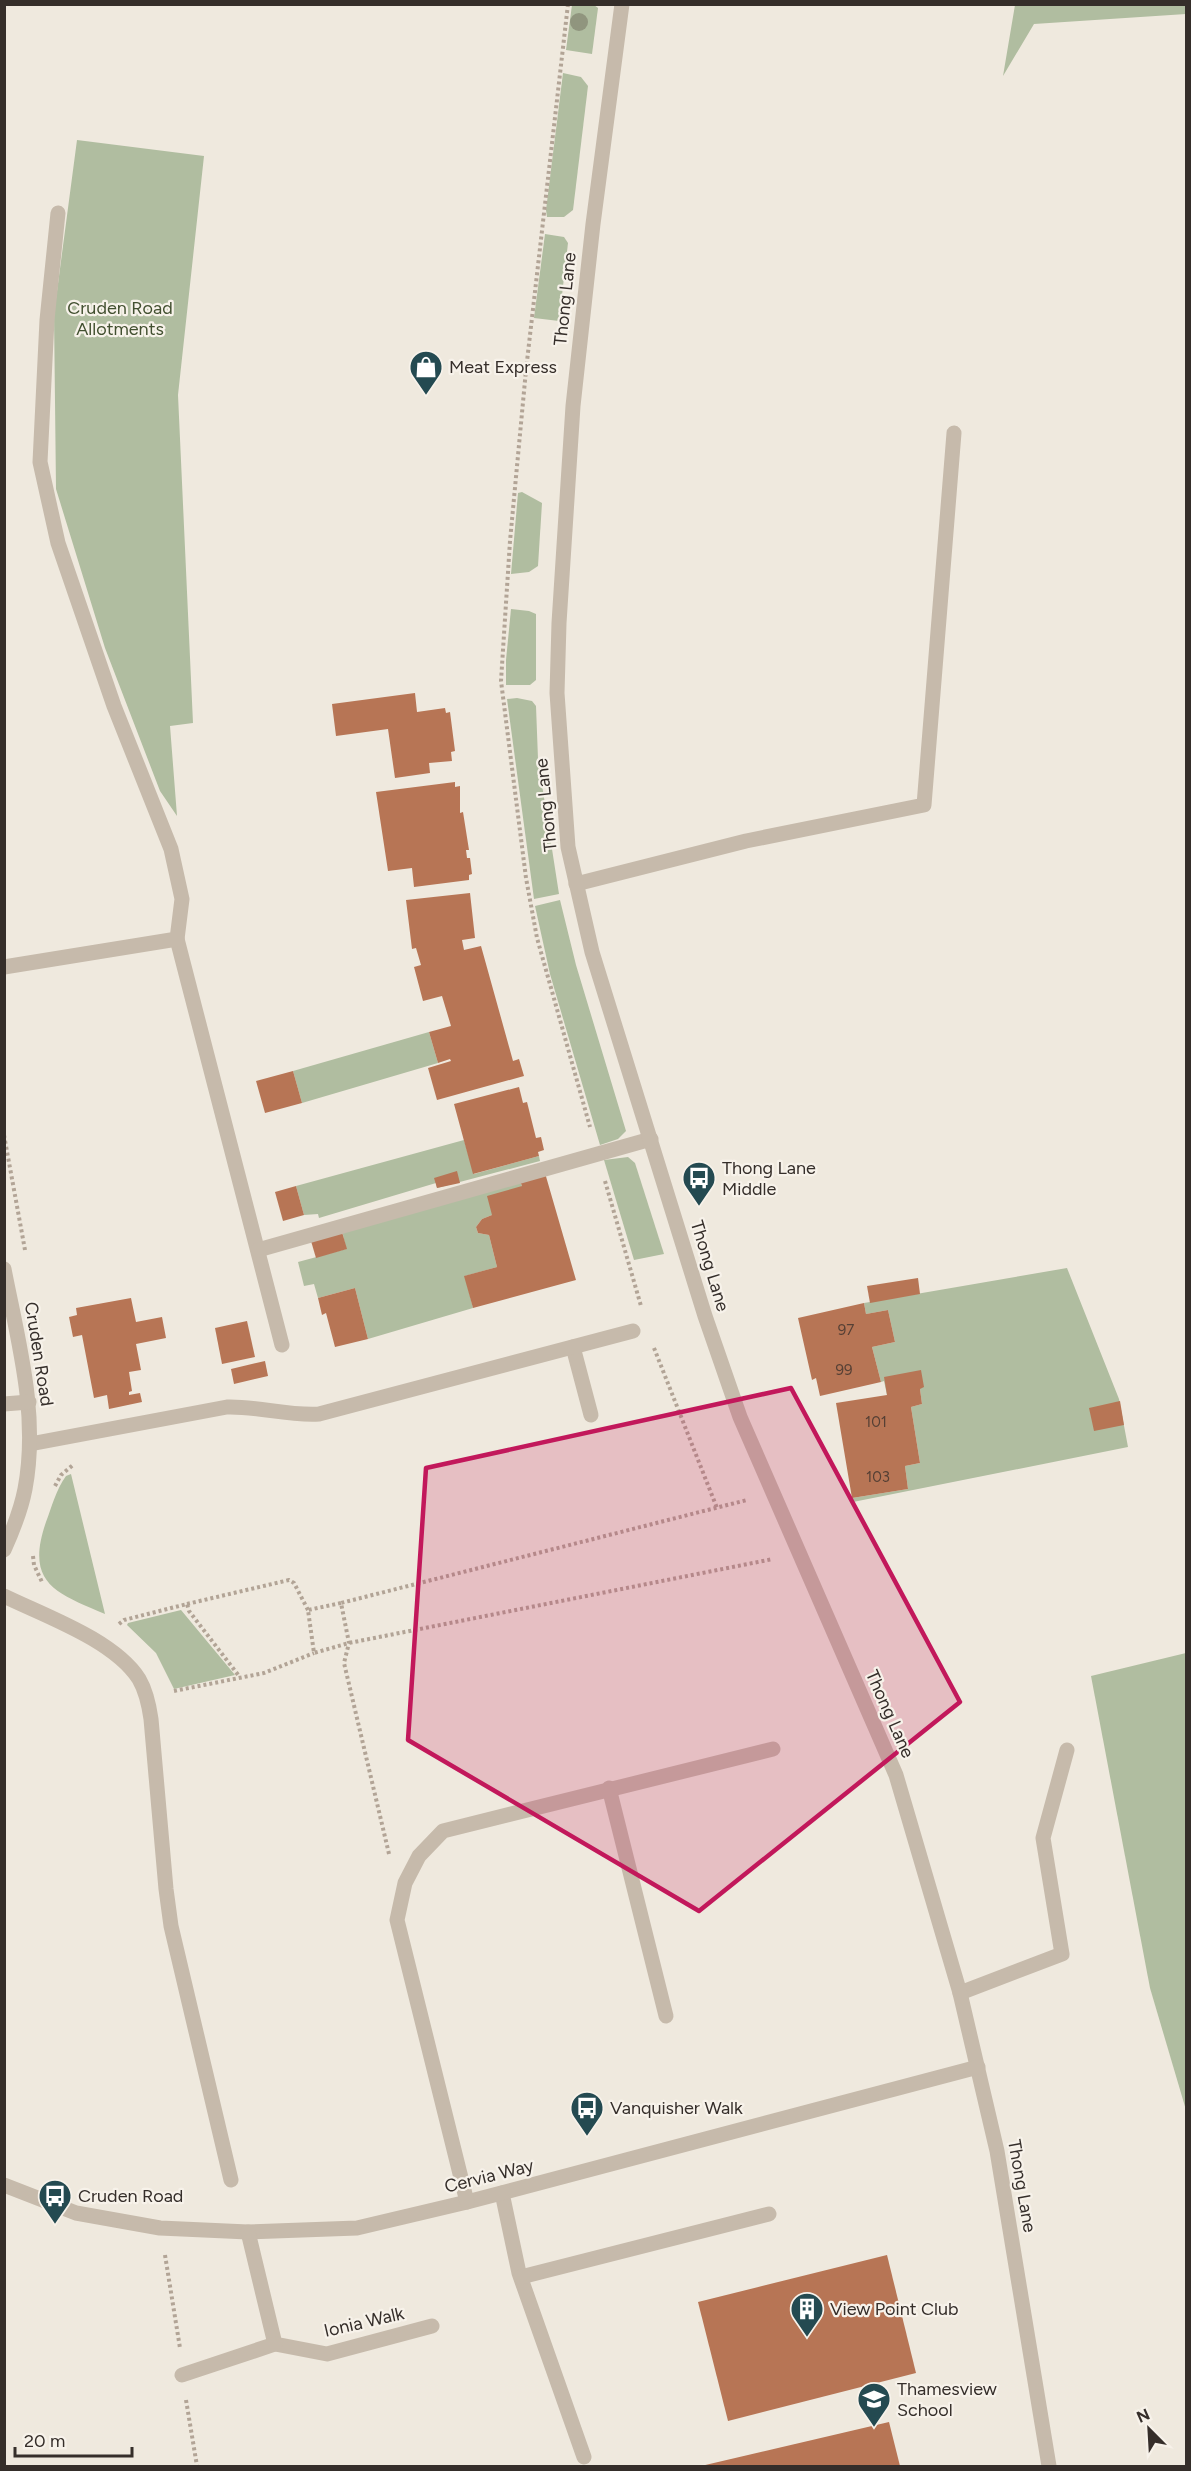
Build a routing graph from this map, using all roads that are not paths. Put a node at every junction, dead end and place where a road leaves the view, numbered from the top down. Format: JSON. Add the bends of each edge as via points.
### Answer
{"nodes":[{"id":1,"x":622,"y":4,"type":"edge"},
{"id":2,"x":58,"y":213,"type":"dead end"},
{"id":3,"x":954,"y":433,"type":"dead end"},
{"id":4,"x":576,"y":884,"type":"junction"},
{"id":5,"x":177,"y":939,"type":"junction"},
{"id":6,"x":4,"y":968,"type":"edge"},
{"id":7,"x":651,"y":1139,"type":"junction"},
{"id":8,"x":258,"y":1250,"type":"junction"},
{"id":9,"x":4,"y":1269,"type":"edge"},
{"id":10,"x":633,"y":1331,"type":"dead end"},
{"id":11,"x":282,"y":1345,"type":"dead end"},
{"id":12,"x":573,"y":1347,"type":"junction"},
{"id":13,"x":29,"y":1402,"type":"junction"},
{"id":14,"x":4,"y":1404,"type":"edge"},
{"id":15,"x":591,"y":1415,"type":"dead end"},
{"id":16,"x":30,"y":1444,"type":"junction"},
{"id":17,"x":4,"y":1550,"type":"edge"},
{"id":18,"x":4,"y":1596,"type":"edge"},
{"id":19,"x":773,"y":1749,"type":"dead end"},
{"id":20,"x":1067,"y":1750,"type":"dead end"},
{"id":21,"x":609,"y":1788,"type":"junction"},
{"id":22,"x":960,"y":1993,"type":"junction"},
{"id":23,"x":666,"y":2016,"type":"dead end"},
{"id":24,"x":978,"y":2067,"type":"junction"},
{"id":25,"x":231,"y":2180,"type":"dead end"},
{"id":26,"x":4,"y":2185,"type":"edge"},
{"id":27,"x":502,"y":2193,"type":"junction"},
{"id":28,"x":467,"y":2202,"type":"junction"},
{"id":29,"x":769,"y":2214,"type":"dead end"},
{"id":30,"x":248,"y":2232,"type":"junction"},
{"id":31,"x":521,"y":2277,"type":"junction"},
{"id":32,"x":432,"y":2326,"type":"dead end"},
{"id":33,"x":275,"y":2344,"type":"junction"},
{"id":34,"x":182,"y":2375,"type":"dead end"},
{"id":35,"x":584,"y":2457,"type":"dead end"},
{"id":36,"x":1049,"y":2466,"type":"edge"}],
"edges":[{"from":1,"to":4,"type":"street","name":"Thong Lane","via":[[573,406],[559,623],[561,777]]},
{"from":2,"to":5,"type":"street","via":[[47,320],[40,462],[58,543],[114,706],[171,849],[182,899]]},
{"from":3,"to":4,"type":"street","via":[[924,805],[746,841]]},
{"from":4,"to":7,"type":"street","name":"Thong Lane","via":[[592,952]]},
{"from":5,"to":6,"type":"street"},
{"from":5,"to":8,"type":"street"},
{"from":7,"to":8,"type":"street"},
{"from":7,"to":22,"type":"street","name":"Thong Lane","via":[[740,1418],[896,1775]]},
{"from":8,"to":11,"type":"street"},
{"from":9,"to":13,"type":"street","name":"Cruden Road"},
{"from":10,"to":12,"type":"street"},
{"from":12,"to":15,"type":"street"},
{"from":12,"to":16,"type":"street","via":[[319,1414],[227,1407]]},
{"from":13,"to":14,"type":"street"},
{"from":13,"to":16,"type":"street","name":"Cruden Road"},
{"from":16,"to":17,"type":"street","name":"Cruden Road","via":[[25,1489]]},
{"from":18,"to":25,"type":"street","via":[[105,1647],[134,1673],[147,1696],[171,1926]]},
{"from":19,"to":21,"type":"street"},
{"from":20,"to":22,"type":"street","via":[[1043,1838],[1062,1954]]},
{"from":21,"to":23,"type":"street"},
{"from":21,"to":28,"type":"street","via":[[443,1830],[419,1856],[405,1883],[397,1920]]},
{"from":22,"to":24,"type":"street","name":"Thong Lane"},
{"from":24,"to":27,"type":"street","name":"Cervia Way"},
{"from":24,"to":36,"type":"street","name":"Thong Lane","via":[[997,2151]]},
{"from":26,"to":30,"type":"street","name":"Cervia Way","via":[[76,2213],[160,2228]]},
{"from":27,"to":28,"type":"street","name":"Cervia Way"},
{"from":27,"to":31,"type":"street"},
{"from":28,"to":30,"type":"street","name":"Cervia Way","via":[[357,2228]]},
{"from":29,"to":31,"type":"street"},
{"from":30,"to":33,"type":"street"},
{"from":31,"to":35,"type":"street"},
{"from":32,"to":33,"type":"street","name":"Ionia Walk","via":[[327,2354]]},
{"from":33,"to":34,"type":"street"}]}
